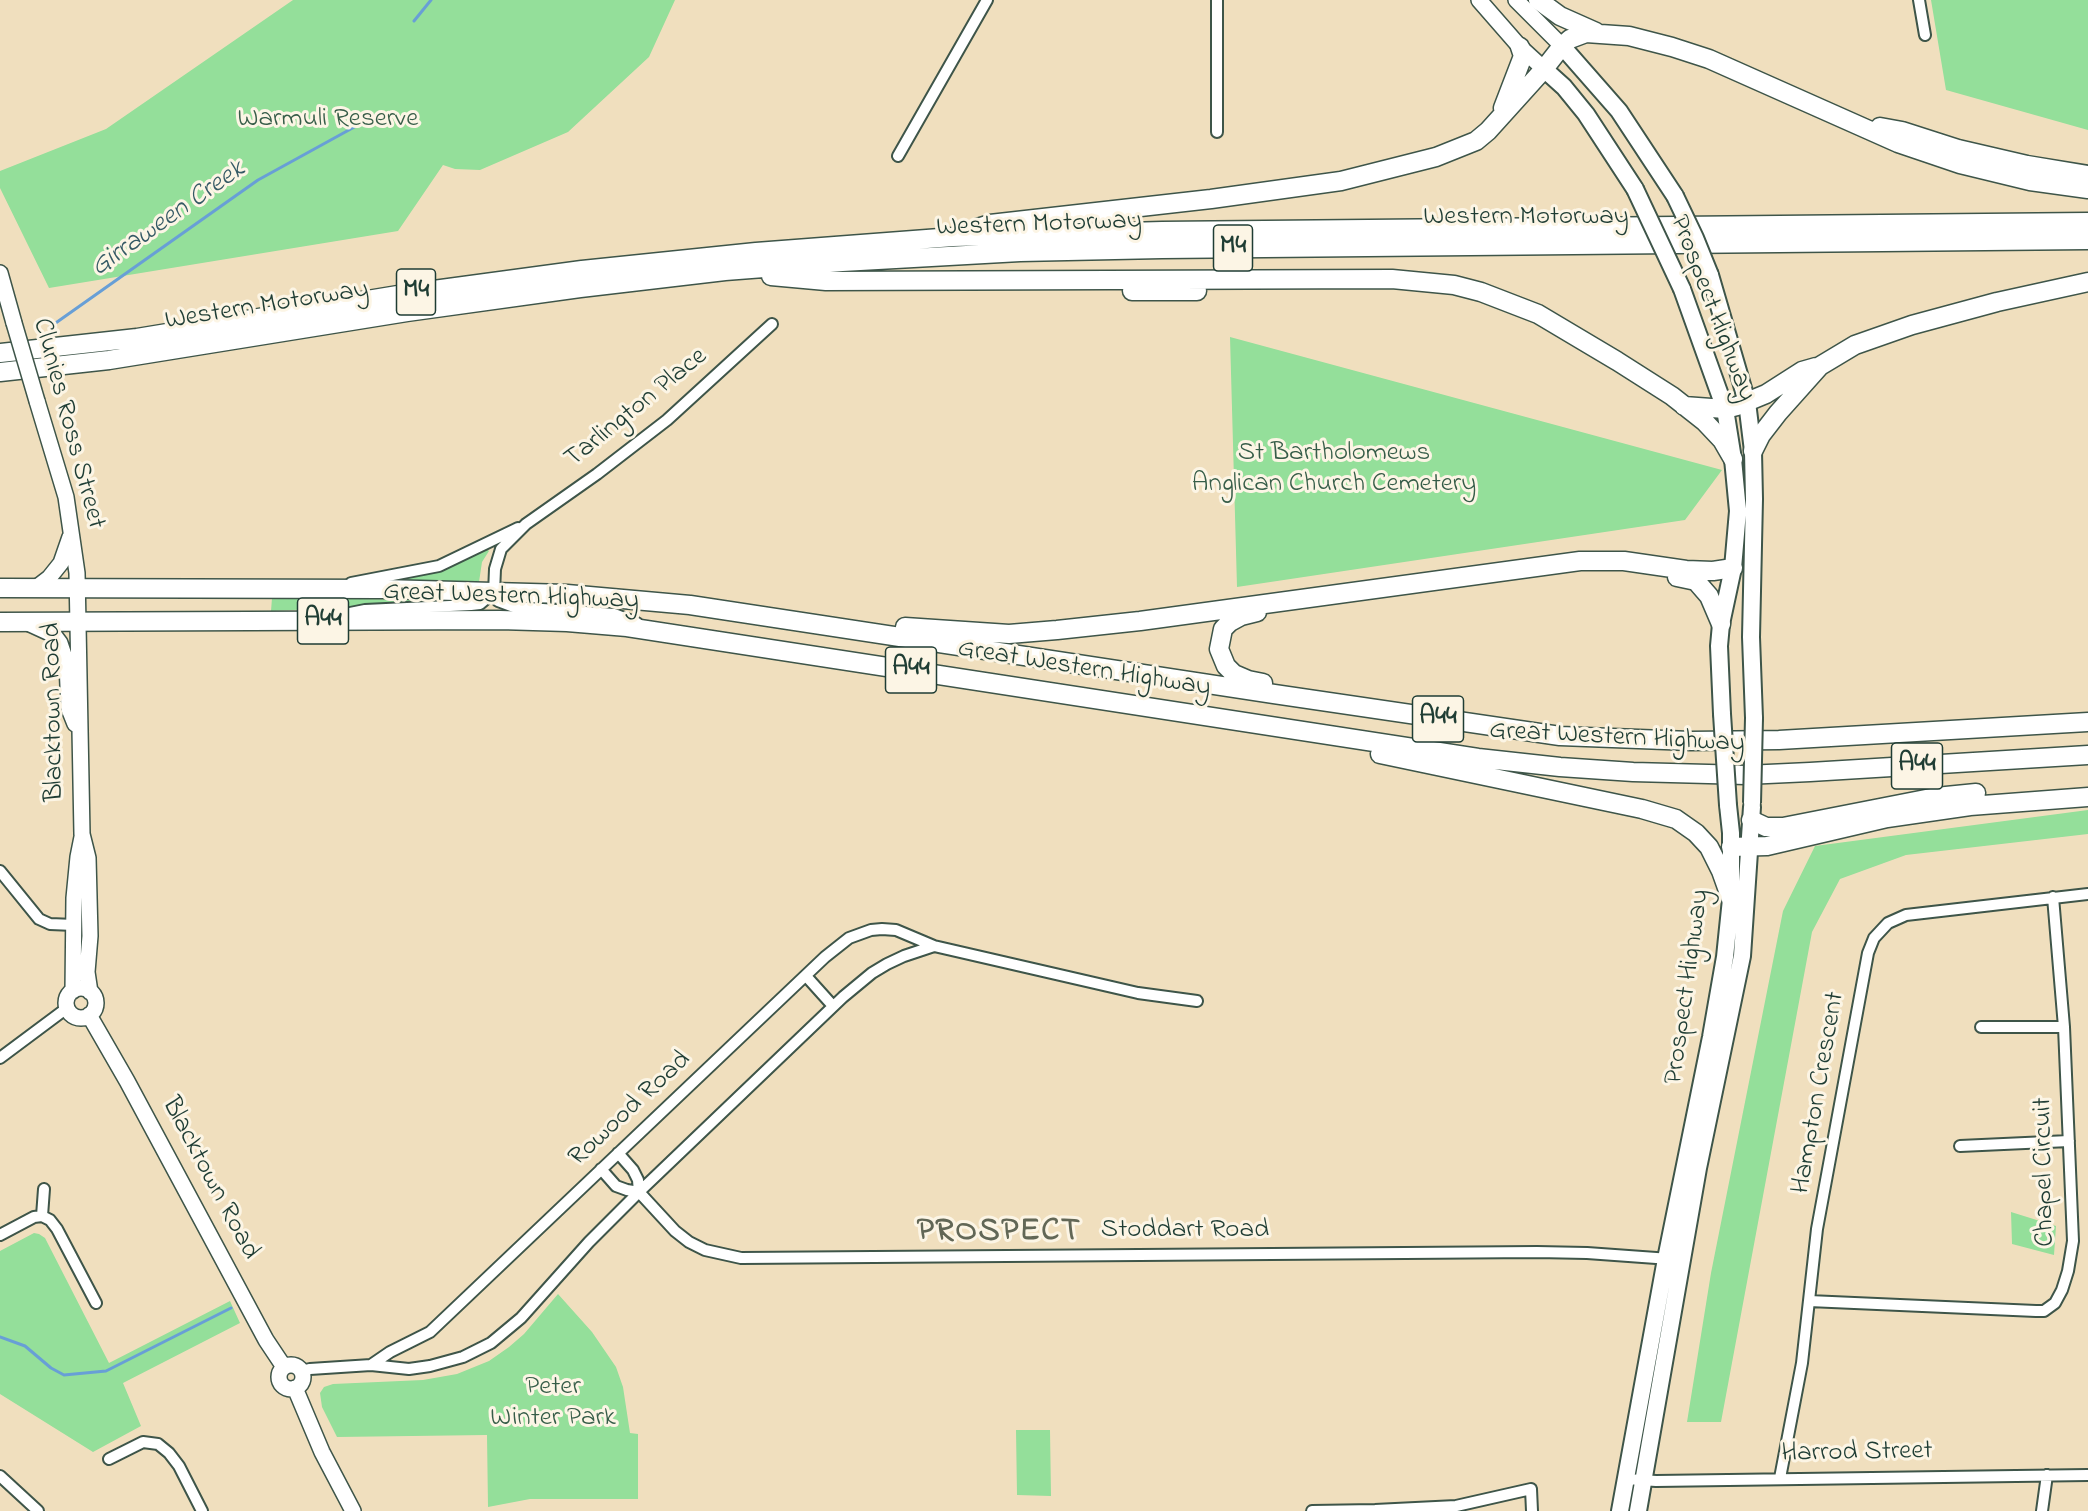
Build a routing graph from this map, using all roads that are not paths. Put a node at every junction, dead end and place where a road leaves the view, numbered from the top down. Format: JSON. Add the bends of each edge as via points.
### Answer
{"nodes":[{"id":1,"x":987,"y":0,"type":"edge"},
{"id":2,"x":1217,"y":0,"type":"edge"},
{"id":3,"x":1479,"y":0,"type":"edge"},
{"id":4,"x":1516,"y":0,"type":"edge"},
{"id":5,"x":1538,"y":0,"type":"edge"},
{"id":6,"x":1919,"y":0,"type":"edge"},
{"id":7,"x":1597,"y":33,"type":"junction"},
{"id":8,"x":1925,"y":35,"type":"dead end"},
{"id":9,"x":1562,"y":46,"type":"junction"},
{"id":10,"x":1521,"y":47,"type":"junction"},
{"id":11,"x":1544,"y":69,"type":"junction"},
{"id":12,"x":1499,"y":118,"type":"junction"},
{"id":13,"x":1852,"y":123,"type":"junction"},
{"id":14,"x":1217,"y":132,"type":"dead end"},
{"id":15,"x":898,"y":156,"type":"dead end"},
{"id":16,"x":2088,"y":175,"type":"edge"},
{"id":17,"x":2088,"y":189,"type":"edge"},
{"id":18,"x":2088,"y":222,"type":"edge"},
{"id":19,"x":953,"y":237,"type":"junction"},
{"id":20,"x":2088,"y":240,"type":"edge"},
{"id":21,"x":725,"y":271,"type":"junction"},
{"id":22,"x":0,"y":273,"type":"edge"},
{"id":23,"x":2088,"y":282,"type":"edge"},
{"id":24,"x":772,"y":324,"type":"dead end"},
{"id":25,"x":0,"y":353,"type":"edge"},
{"id":26,"x":1820,"y":366,"type":"junction"},
{"id":27,"x":0,"y":372,"type":"edge"},
{"id":28,"x":1747,"y":402,"type":"junction"},
{"id":29,"x":1684,"y":406,"type":"junction"},
{"id":30,"x":1725,"y":409,"type":"junction"},
{"id":31,"x":1753,"y":451,"type":"junction"},
{"id":32,"x":1734,"y":459,"type":"junction"},
{"id":33,"x":526,"y":524,"type":"junction"},
{"id":34,"x":72,"y":531,"type":"junction"},
{"id":35,"x":1733,"y":568,"type":"junction"},
{"id":36,"x":0,"y":588,"type":"edge"},
{"id":37,"x":36,"y":588,"type":"junction"},
{"id":38,"x":78,"y":588,"type":"junction"},
{"id":39,"x":319,"y":589,"type":"junction"},
{"id":40,"x":494,"y":593,"type":"junction"},
{"id":41,"x":793,"y":620,"type":"junction"},
{"id":42,"x":301,"y":621,"type":"junction"},
{"id":43,"x":0,"y":622,"type":"edge"},
{"id":44,"x":26,"y":622,"type":"junction"},
{"id":45,"x":78,"y":622,"type":"junction"},
{"id":46,"x":1721,"y":624,"type":"junction"},
{"id":47,"x":655,"y":630,"type":"junction"},
{"id":48,"x":1180,"y":680,"type":"junction"},
{"id":49,"x":1367,"y":708,"type":"junction"},
{"id":50,"x":1185,"y":712,"type":"junction"},
{"id":51,"x":2088,"y":722,"type":"edge"},
{"id":52,"x":1254,"y":724,"type":"junction"},
{"id":53,"x":80,"y":735,"type":"junction"},
{"id":54,"x":2088,"y":755,"type":"edge"},
{"id":55,"x":2088,"y":786,"type":"edge"},
{"id":56,"x":2088,"y":797,"type":"edge"},
{"id":57,"x":1752,"y":812,"type":"junction"},
{"id":58,"x":82,"y":834,"type":"junction"},
{"id":59,"x":1731,"y":847,"type":"junction"},
{"id":60,"x":1749,"y":847,"type":"junction"},
{"id":61,"x":0,"y":871,"type":"edge"},
{"id":62,"x":89,"y":881,"type":"junction"},
{"id":63,"x":2088,"y":894,"type":"edge"},
{"id":64,"x":2053,"y":897,"type":"junction"},
{"id":65,"x":1731,"y":899,"type":"junction"},
{"id":66,"x":74,"y":924,"type":"junction"},
{"id":67,"x":934,"y":946,"type":"junction"},
{"id":68,"x":88,"y":957,"type":"junction"},
{"id":69,"x":806,"y":976,"type":"junction"},
{"id":70,"x":73,"y":991,"type":"junction"},
{"id":71,"x":90,"y":992,"type":"junction"},
{"id":72,"x":1197,"y":1001,"type":"dead end"},
{"id":73,"x":833,"y":1006,"type":"junction"},
{"id":74,"x":67,"y":1008,"type":"junction"},
{"id":75,"x":89,"y":1015,"type":"junction"},
{"id":76,"x":2064,"y":1027,"type":"junction"},
{"id":77,"x":1981,"y":1028,"type":"dead end"},
{"id":78,"x":0,"y":1058,"type":"edge"},
{"id":79,"x":2069,"y":1141,"type":"junction"},
{"id":80,"x":1960,"y":1146,"type":"dead end"},
{"id":81,"x":618,"y":1153,"type":"junction"},
{"id":82,"x":601,"y":1169,"type":"junction"},
{"id":83,"x":44,"y":1190,"type":"dead end"},
{"id":84,"x":639,"y":1192,"type":"junction"},
{"id":85,"x":42,"y":1216,"type":"junction"},
{"id":86,"x":0,"y":1235,"type":"edge"},
{"id":87,"x":1674,"y":1260,"type":"junction"},
{"id":88,"x":1809,"y":1300,"type":"junction"},
{"id":89,"x":96,"y":1303,"type":"dead end"},
{"id":90,"x":371,"y":1365,"type":"junction"},
{"id":91,"x":284,"y":1367,"type":"junction"},
{"id":92,"x":301,"y":1371,"type":"junction"},
{"id":93,"x":295,"y":1388,"type":"junction"},
{"id":94,"x":109,"y":1459,"type":"dead end"},
{"id":95,"x":2047,"y":1475,"type":"junction"},
{"id":96,"x":2088,"y":1475,"type":"edge"},
{"id":97,"x":0,"y":1476,"type":"edge"},
{"id":98,"x":1780,"y":1478,"type":"junction"},
{"id":99,"x":1626,"y":1479,"type":"junction"},
{"id":100,"x":1644,"y":1480,"type":"junction"},
{"id":101,"x":38,"y":1511,"type":"edge"},
{"id":102,"x":202,"y":1511,"type":"edge"},
{"id":103,"x":353,"y":1511,"type":"edge"},
{"id":104,"x":1312,"y":1511,"type":"edge"},
{"id":105,"x":1532,"y":1511,"type":"edge"},
{"id":106,"x":1620,"y":1511,"type":"edge"},
{"id":107,"x":1638,"y":1511,"type":"edge"},
{"id":108,"x":2042,"y":1511,"type":"edge"}],
"edges":[{"from":1,"to":15,"type":"street"},
{"from":2,"to":14,"type":"street"},
{"from":3,"to":10,"type":"main road","name":"Prospect Highway"},
{"from":4,"to":9,"type":"main road","name":"Prospect Highway"},
{"from":5,"to":7,"type":"highway","via":[[1560,16]]},
{"from":6,"to":8,"type":"street"},
{"from":7,"to":9,"type":"highway","via":[[1578,35]]},
{"from":7,"to":13,"type":"highway","via":[[1629,36],[1709,59]]},
{"from":9,"to":11,"type":"highway"},
{"from":9,"to":28,"type":"main road","name":"Prospect Highway","bridge":true,"via":[[1619,111],[1675,196],[1710,275]]},
{"from":10,"to":11,"type":"main road","name":"Prospect Highway"},
{"from":10,"to":12,"type":"highway","via":[[1523,56]]},
{"from":11,"to":12,"type":"highway"},
{"from":11,"to":30,"type":"main road","name":"Prospect Highway","bridge":true,"via":[[1586,114],[1635,189],[1682,289]]},
{"from":12,"to":19,"type":"highway","via":[[1476,141],[1458,149],[1360,177],[1222,198],[990,224]]},
{"from":13,"to":16,"type":"highway","via":[[1902,131],[2027,165]]},
{"from":13,"to":17,"type":"highway","via":[[1960,164],[2030,181]]},
{"from":18,"to":19,"type":"highway","name":"Western Motorway","number":"M4","via":[[1162,231]]},
{"from":19,"to":25,"type":"highway","name":"Western Motorway","number":"M4","via":[[746,252],[582,270],[405,294],[137,338]]},
{"from":20,"to":21,"type":"highway","name":"Western Motorway","number":"M4","via":[[1098,250]]},
{"from":21,"to":27,"type":"highway","name":"Western Motorway","number":"M4","via":[[494,299],[109,360]]},
{"from":21,"to":29,"type":"highway","via":[[826,281],[1392,279],[1454,285],[1538,314]]},
{"from":22,"to":34,"type":"main road","name":"Clunies Ross Street","bridge":true,"via":[[66,497]]},
{"from":23,"to":26,"type":"highway","via":[[1901,329],[1855,345]]},
{"from":24,"to":33,"type":"street","name":"Tarlington Place","via":[[667,420]]},
{"from":26,"to":28,"type":"highway","via":[[1802,371]]},
{"from":26,"to":31,"type":"highway","via":[[1778,413]]},
{"from":28,"to":30,"type":"highway"},
{"from":28,"to":31,"type":"main road","name":"Prospect Highway"},
{"from":29,"to":30,"type":"highway"},
{"from":29,"to":32,"type":"highway","via":[[1722,440]]},
{"from":30,"to":32,"type":"main road","name":"Prospect Highway"},
{"from":31,"to":57,"type":"main road","name":"Prospect Highway","bridge":true},
{"from":32,"to":35,"type":"main road","name":"Prospect Highway","via":[[1738,511]]},
{"from":33,"to":39,"type":"street","name":"Tarlington Place","via":[[439,566]]},
{"from":33,"to":40,"type":"street","name":"Tarlington Place","via":[[501,549]]},
{"from":34,"to":37,"type":"main road","via":[[61,563]]},
{"from":34,"to":38,"type":"main road","name":"Clunies Ross Street"},
{"from":35,"to":41,"type":"highway","via":[[1686,570],[1624,561],[1563,563],[1140,621],[1009,634]]},
{"from":35,"to":46,"type":"main road","name":"Prospect Highway"},
{"from":36,"to":37,"type":"highway","name":"Great Western Highway","number":"A44"},
{"from":37,"to":38,"type":"highway","name":"Great Western Highway","number":"A44"},
{"from":38,"to":39,"type":"highway","name":"Great Western Highway","number":"A44"},
{"from":38,"to":45,"type":"main road","name":"Blacktown Road"},
{"from":39,"to":40,"type":"highway","name":"Great Western Highway","number":"A44"},
{"from":40,"to":41,"type":"highway","name":"Great Western Highway","number":"A44","via":[[567,594],[690,604]]},
{"from":40,"to":42,"type":"street","via":[[480,604],[365,610]]},
{"from":40,"to":47,"type":"street","via":[[498,602],[509,606],[614,614]]},
{"from":41,"to":48,"type":"highway","name":"Great Western Highway","number":"A44"},
{"from":42,"to":45,"type":"highway","name":"Great Western Highway","number":"A44"},
{"from":42,"to":47,"type":"highway","name":"Great Western Highway","number":"A44","via":[[500,620]]},
{"from":43,"to":44,"type":"highway","name":"Great Western Highway","number":"A44"},
{"from":44,"to":45,"type":"highway","name":"Great Western Highway","number":"A44"},
{"from":44,"to":53,"type":"main road","via":[[54,635],[60,643],[67,664],[69,709]]},
{"from":45,"to":53,"type":"main road","name":"Blacktown Road"},
{"from":46,"to":49,"type":"highway","via":[[1709,596],[1696,581],[1596,568],[1552,570],[1254,612],[1223,629],[1219,649],[1234,674]]},
{"from":46,"to":59,"type":"main road","name":"Prospect Highway","bridge":true,"via":[[1722,714]]},
{"from":47,"to":50,"type":"highway","name":"Great Western Highway","number":"A44"},
{"from":48,"to":49,"type":"highway","name":"Great Western Highway","number":"A44"},
{"from":48,"to":50,"type":"highway","via":[[1198,699],[1195,707]]},
{"from":49,"to":51,"type":"highway","name":"Great Western Highway","number":"A44","via":[[1560,736],[1691,741],[1779,740]]},
{"from":50,"to":52,"type":"highway","name":"Great Western Highway","number":"A44"},
{"from":52,"to":54,"type":"highway","name":"Great Western Highway","number":"A44","via":[[1478,758],[1633,772],[1746,775]]},
{"from":52,"to":65,"type":"highway","via":[[1334,745],[1662,814],[1687,826],[1709,847]]},
{"from":53,"to":58,"type":"main road","name":"Blacktown Road"},
{"from":55,"to":57,"type":"highway","via":[[1936,797],[1782,827],[1766,827]]},
{"from":56,"to":60,"type":"highway","via":[[1970,806],[1887,818]]},
{"from":57,"to":60,"type":"main road","name":"Prospect Highway"},
{"from":58,"to":62,"type":"main road","name":"Blacktown Road"},
{"from":58,"to":66,"type":"main road","name":"Blacktown Road"},
{"from":59,"to":60,"type":"highway"},
{"from":59,"to":65,"type":"main road","name":"Prospect Highway"},
{"from":60,"to":87,"type":"main road","name":"Prospect Highway","via":[[1742,956],[1698,1168]]},
{"from":61,"to":66,"type":"street","via":[[39,919],[50,924]]},
{"from":62,"to":66,"type":"main road","via":[[83,915]]},
{"from":62,"to":68,"type":"main road","name":"Blacktown Road"},
{"from":63,"to":64,"type":"street","name":"Hampton Crescent"},
{"from":64,"to":76,"type":"street","name":"Chapel Circuit"},
{"from":64,"to":88,"type":"street","name":"Hampton Crescent","via":[[1906,915],[1888,923],[1874,938],[1817,1228]]},
{"from":65,"to":87,"type":"main road","name":"Prospect Highway","via":[[1725,957]]},
{"from":66,"to":68,"type":"main road","via":[[83,933]]},
{"from":66,"to":70,"type":"main road","name":"Blacktown Road"},
{"from":67,"to":69,"type":"street","name":"Rowood Road","via":[[896,930],[872,930],[837,946]]},
{"from":67,"to":72,"type":"street","name":"Rowood Road","via":[[1138,993]]},
{"from":67,"to":73,"type":"street","via":[[872,973]]},
{"from":68,"to":71,"type":"main road","name":"Blacktown Road"},
{"from":69,"to":73,"type":"street"},
{"from":69,"to":81,"type":"street","name":"Rowood Road"},
{"from":70,"to":71,"type":"main road","via":[[81,988]]},
{"from":70,"to":74,"type":"main road"},
{"from":71,"to":75,"type":"main road","via":[[96,1004]]},
{"from":73,"to":84,"type":"street"},
{"from":74,"to":75,"type":"main road","via":[[76,1017]]},
{"from":74,"to":78,"type":"street"},
{"from":75,"to":91,"type":"main road","name":"Blacktown Road"},
{"from":76,"to":77,"type":"street"},
{"from":76,"to":79,"type":"street","name":"Chapel Circuit"},
{"from":79,"to":80,"type":"street"},
{"from":79,"to":88,"type":"street","name":"Chapel Circuit","via":[[2073,1242],[2062,1290],[2050,1307],[2036,1311]]},
{"from":81,"to":82,"type":"street","name":"Rowood Road"},
{"from":81,"to":84,"type":"street","name":"Stoddart Road","via":[[633,1170]]},
{"from":82,"to":84,"type":"street","name":"Stoddart Road","via":[[616,1186]]},
{"from":82,"to":90,"type":"street","name":"Rowood Road","via":[[430,1332]]},
{"from":83,"to":85,"type":"street"},
{"from":84,"to":87,"type":"street","name":"Stoddart Road","via":[[689,1242],[741,1258],[1538,1252]]},
{"from":84,"to":90,"type":"street","via":[[521,1318],[491,1343],[463,1357],[430,1366],[409,1369]]},
{"from":85,"to":86,"type":"street"},
{"from":85,"to":89,"type":"street","via":[[57,1229]]},
{"from":87,"to":99,"type":"main road","name":"Prospect Highway"},
{"from":87,"to":100,"type":"main road","name":"Prospect Highway"},
{"from":88,"to":98,"type":"street","name":"Hampton Crescent","via":[[1802,1363]]},
{"from":90,"to":92,"type":"street"},
{"from":91,"to":92,"type":"main road","via":[[296,1366]]},
{"from":91,"to":93,"type":"main road","via":[[279,1377],[281,1384]]},
{"from":92,"to":93,"type":"main road","via":[[302,1379]]},
{"from":93,"to":103,"type":"main road"},
{"from":94,"to":102,"type":"street","via":[[143,1442],[158,1444],[179,1466]]},
{"from":95,"to":96,"type":"street","name":"Harrod Street"},
{"from":95,"to":98,"type":"street","name":"Harrod Street"},
{"from":95,"to":108,"type":"street"},
{"from":97,"to":101,"type":"street"},
{"from":98,"to":100,"type":"street","name":"Harrod Street"},
{"from":99,"to":100,"type":"street","name":"Harrod Street"},
{"from":99,"to":106,"type":"main road","name":"Prospect Highway"},
{"from":100,"to":107,"type":"main road","name":"Prospect Highway"},
{"from":104,"to":105,"type":"street","via":[[1456,1506],[1531,1490]]}]}
